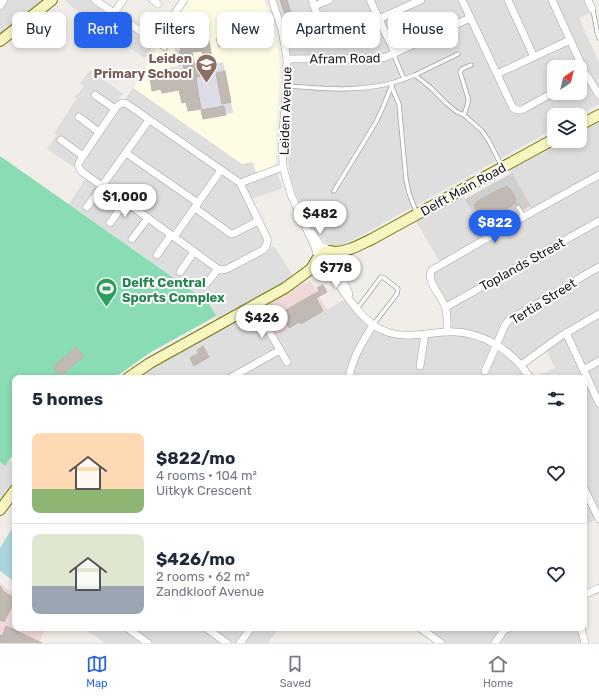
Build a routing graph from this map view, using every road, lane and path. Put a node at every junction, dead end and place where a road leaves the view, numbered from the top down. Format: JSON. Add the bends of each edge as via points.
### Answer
{"nodes":[{"id":1,"x":4,"y":0,"type":"edge"},
{"id":2,"x":52,"y":0,"type":"edge"},
{"id":3,"x":95,"y":0,"type":"edge"},
{"id":4,"x":123,"y":0,"type":"edge"},
{"id":5,"x":184,"y":0,"type":"edge"},
{"id":6,"x":272,"y":0,"type":"edge"},
{"id":7,"x":370,"y":0,"type":"edge"},
{"id":8,"x":462,"y":0,"type":"edge"},
{"id":9,"x":508,"y":0,"type":"edge"},
{"id":10,"x":552,"y":0,"type":"edge"},
{"id":11,"x":588,"y":0,"type":"edge"},
{"id":12,"x":418,"y":1,"type":"edge"},
{"id":13,"x":331,"y":2,"type":"edge"},
{"id":14,"x":313,"y":3,"type":"edge"},
{"id":15,"x":0,"y":6,"type":"edge"},
{"id":16,"x":592,"y":8,"type":"joint"},
{"id":17,"x":113,"y":12,"type":"edge"},
{"id":18,"x":115,"y":12,"type":"edge"},
{"id":19,"x":176,"y":12,"type":"edge"},
{"id":20,"x":376,"y":12,"type":"edge"},
{"id":21,"x":599,"y":14,"type":"edge"},
{"id":22,"x":594,"y":16,"type":"junction"},
{"id":23,"x":470,"y":18,"type":"junction"},
{"id":24,"x":380,"y":19,"type":"edge"},
{"id":25,"x":380,"y":21,"type":"edge"},
{"id":26,"x":2,"y":37,"type":"edge"},
{"id":27,"x":599,"y":38,"type":"edge"},
{"id":28,"x":570,"y":40,"type":"junction"},
{"id":29,"x":395,"y":53,"type":"junction"},
{"id":30,"x":458,"y":54,"type":"dead end"},
{"id":31,"x":534,"y":57,"type":"junction"},
{"id":32,"x":287,"y":59,"type":"junction"},
{"id":33,"x":579,"y":60,"type":"edge"},
{"id":34,"x":471,"y":65,"type":"dead end"},
{"id":35,"x":497,"y":74,"type":"junction"},
{"id":36,"x":415,"y":75,"type":"junction"},
{"id":37,"x":587,"y":76,"type":"edge"},
{"id":38,"x":404,"y":79,"type":"junction"},
{"id":39,"x":392,"y":84,"type":"junction"},
{"id":40,"x":286,"y":86,"type":"junction"},
{"id":41,"x":95,"y":95,"type":"dead end"},
{"id":42,"x":599,"y":95,"type":"edge"},
{"id":43,"x":547,"y":96,"type":"edge"},
{"id":44,"x":115,"y":109,"type":"junction"},
{"id":45,"x":464,"y":115,"type":"junction"},
{"id":46,"x":599,"y":115,"type":"edge"},
{"id":47,"x":79,"y":117,"type":"dead end"},
{"id":48,"x":149,"y":120,"type":"junction"},
{"id":49,"x":587,"y":121,"type":"edge"},
{"id":50,"x":100,"y":132,"type":"junction"},
{"id":51,"x":61,"y":140,"type":"dead end"},
{"id":52,"x":547,"y":143,"type":"edge"},
{"id":53,"x":126,"y":153,"type":"junction"},
{"id":54,"x":83,"y":156,"type":"junction"},
{"id":55,"x":283,"y":167,"type":"junction"},
{"id":56,"x":502,"y":167,"type":"junction"},
{"id":57,"x":221,"y":170,"type":"junction"},
{"id":58,"x":599,"y":175,"type":"edge"},
{"id":59,"x":240,"y":183,"type":"junction"},
{"id":60,"x":102,"y":186,"type":"junction"},
{"id":61,"x":334,"y":191,"type":"dead end"},
{"id":62,"x":124,"y":202,"type":"junction"},
{"id":63,"x":196,"y":206,"type":"junction"},
{"id":64,"x":518,"y":206,"type":"dead end"},
{"id":65,"x":87,"y":207,"type":"dead end"},
{"id":66,"x":418,"y":214,"type":"junction"},
{"id":67,"x":524,"y":217,"type":"junction"},
{"id":68,"x":148,"y":218,"type":"junction"},
{"id":69,"x":302,"y":220,"type":"junction"},
{"id":70,"x":258,"y":221,"type":"junction"},
{"id":71,"x":599,"y":221,"type":"edge"},
{"id":72,"x":110,"y":223,"type":"dead end"},
{"id":73,"x":172,"y":236,"type":"junction"},
{"id":74,"x":132,"y":239,"type":"dead end"},
{"id":75,"x":372,"y":240,"type":"junction"},
{"id":76,"x":331,"y":251,"type":"junction"},
{"id":77,"x":194,"y":252,"type":"junction"},
{"id":78,"x":157,"y":255,"type":"dead end"},
{"id":79,"x":318,"y":258,"type":"junction"},
{"id":80,"x":340,"y":265,"type":"junction"},
{"id":81,"x":599,"y":267,"type":"edge"},
{"id":82,"x":218,"y":269,"type":"junction"},
{"id":83,"x":180,"y":272,"type":"dead end"},
{"id":84,"x":325,"y":273,"type":"junction"},
{"id":85,"x":206,"y":284,"type":"dead end"},
{"id":86,"x":284,"y":288,"type":"junction"},
{"id":87,"x":254,"y":305,"type":"junction"},
{"id":88,"x":355,"y":307,"type":"junction"},
{"id":89,"x":446,"y":307,"type":"junction"},
{"id":90,"x":599,"y":314,"type":"edge"},
{"id":91,"x":373,"y":325,"type":"junction"},
{"id":92,"x":447,"y":332,"type":"junction"},
{"id":93,"x":566,"y":333,"type":"junction"},
{"id":94,"x":424,"y":334,"type":"junction"},
{"id":95,"x":496,"y":345,"type":"junction"},
{"id":96,"x":280,"y":350,"type":"junction"},
{"id":97,"x":599,"y":361,"type":"edge"},
{"id":98,"x":287,"y":362,"type":"dead end"},
{"id":99,"x":521,"y":365,"type":"junction"},
{"id":100,"x":420,"y":366,"type":"dead end"},
{"id":101,"x":583,"y":370,"type":"junction"},
{"id":102,"x":486,"y":371,"type":"dead end"},
{"id":103,"x":132,"y":375,"type":"edge"},
{"id":104,"x":235,"y":375,"type":"edge"},
{"id":105,"x":350,"y":375,"type":"edge"},
{"id":106,"x":528,"y":375,"type":"edge"},
{"id":107,"x":585,"y":375,"type":"edge"},
{"id":108,"x":587,"y":378,"type":"edge"},
{"id":109,"x":599,"y":403,"type":"edge"},
{"id":110,"x":12,"y":494,"type":"edge"},
{"id":111,"x":587,"y":498,"type":"edge"},
{"id":112,"x":0,"y":510,"type":"edge"},
{"id":113,"x":599,"y":519,"type":"edge"},
{"id":114,"x":599,"y":588,"type":"edge"},
{"id":115,"x":587,"y":594,"type":"edge"},
{"id":116,"x":131,"y":631,"type":"edge"},
{"id":117,"x":210,"y":631,"type":"edge"},
{"id":118,"x":249,"y":631,"type":"edge"},
{"id":119,"x":424,"y":631,"type":"edge"},
{"id":120,"x":503,"y":631,"type":"edge"},
{"id":121,"x":582,"y":631,"type":"edge"},
{"id":122,"x":148,"y":643,"type":"edge"},
{"id":123,"x":227,"y":643,"type":"edge"},
{"id":124,"x":240,"y":643,"type":"edge"},
{"id":125,"x":441,"y":643,"type":"edge"},
{"id":126,"x":495,"y":643,"type":"edge"},
{"id":127,"x":585,"y":643,"type":"edge"}],
"edges":[{"from":1,"to":15,"type":"street"},
{"from":2,"to":26,"type":"street"},
{"from":3,"to":17,"type":"street"},
{"from":4,"to":18,"type":"street"},
{"from":5,"to":19,"type":"street"},
{"from":6,"to":32,"type":"street","name":"Leiden Avenue","via":[[282,30]]},
{"from":7,"to":20,"type":"street"},
{"from":8,"to":23,"type":"street"},
{"from":9,"to":31,"type":"street"},
{"from":10,"to":28,"type":"street"},
{"from":11,"to":16,"type":"street"},
{"from":12,"to":24,"type":"street"},
{"from":13,"to":14,"type":"street"},
{"from":16,"to":22,"type":"lane"},
{"from":21,"to":22,"type":"lane"},
{"from":22,"to":27,"type":"lane"},
{"from":23,"to":29,"type":"street","name":"Afram Road"},
{"from":23,"to":35,"type":"street"},
{"from":25,"to":29,"type":"street"},
{"from":28,"to":31,"type":"street"},
{"from":28,"to":33,"type":"street"},
{"from":29,"to":32,"type":"street","name":"Afram Road","via":[[381,58]]},
{"from":29,"to":38,"type":"lane"},
{"from":30,"to":36,"type":"lane"},
{"from":31,"to":35,"type":"street"},
{"from":32,"to":40,"type":"street","name":"Leiden Avenue"},
{"from":34,"to":45,"type":"lane","via":[[460,72],[468,103]]},
{"from":35,"to":43,"type":"street","via":[[512,106],[517,110],[522,110]]},
{"from":36,"to":38,"type":"lane"},
{"from":36,"to":45,"type":"lane","via":[[447,104]]},
{"from":37,"to":42,"type":"street"},
{"from":38,"to":39,"type":"lane"},
{"from":39,"to":40,"type":"lane","via":[[353,89]]},
{"from":39,"to":61,"type":"lane","via":[[376,122]]},
{"from":39,"to":66,"type":"lane","via":[[399,104],[409,193]]},
{"from":40,"to":55,"type":"street","name":"Leiden Avenue"},
{"from":41,"to":44,"type":"street"},
{"from":44,"to":48,"type":"street","via":[[125,103]]},
{"from":44,"to":50,"type":"street"},
{"from":45,"to":56,"type":"lane","via":[[482,131]]},
{"from":46,"to":49,"type":"street"},
{"from":47,"to":50,"type":"street"},
{"from":48,"to":53,"type":"street"},
{"from":48,"to":57,"type":"street"},
{"from":50,"to":54,"type":"street"},
{"from":51,"to":54,"type":"street"},
{"from":52,"to":56,"type":"street","name":"Delft Main Road"},
{"from":53,"to":60,"type":"street"},
{"from":53,"to":63,"type":"street"},
{"from":54,"to":60,"type":"street","via":[[78,163],[79,169]]},
{"from":55,"to":59,"type":"street"},
{"from":55,"to":69,"type":"street","name":"Leiden Avenue"},
{"from":56,"to":66,"type":"street","name":"Delft Main Road"},
{"from":57,"to":59,"type":"street"},
{"from":57,"to":63,"type":"street"},
{"from":58,"to":67,"type":"street"},
{"from":59,"to":70,"type":"street"},
{"from":60,"to":62,"type":"street"},
{"from":60,"to":65,"type":"street"},
{"from":62,"to":68,"type":"street"},
{"from":62,"to":72,"type":"street"},
{"from":63,"to":70,"type":"street","via":[[231,234]]},
{"from":63,"to":73,"type":"street"},
{"from":64,"to":67,"type":"lane"},
{"from":66,"to":75,"type":"street","name":"Delft Main Road"},
{"from":67,"to":89,"type":"street","via":[[432,270],[430,280]]},
{"from":68,"to":73,"type":"street"},
{"from":68,"to":74,"type":"street"},
{"from":69,"to":76,"type":"street","name":"Leiden Avenue","via":[[319,244]]},
{"from":69,"to":79,"type":"street","name":"Leiden Avenue"},
{"from":70,"to":82,"type":"street","via":[[267,240],[265,248],[227,269]]},
{"from":71,"to":89,"type":"street","name":"Toplands Street"},
{"from":73,"to":77,"type":"street"},
{"from":73,"to":78,"type":"street"},
{"from":75,"to":76,"type":"street","name":"Delft Main Road","via":[[347,250]]},
{"from":75,"to":80,"type":"street","name":"Delft Main Road","via":[[354,251]]},
{"from":76,"to":79,"type":"street","via":[[322,252]]},
{"from":76,"to":80,"type":"street","via":[[338,256]]},
{"from":77,"to":82,"type":"street"},
{"from":77,"to":83,"type":"street"},
{"from":79,"to":84,"type":"street","via":[[320,270]]},
{"from":79,"to":86,"type":"street","via":[[311,269]]},
{"from":80,"to":84,"type":"street","via":[[334,272]]},
{"from":80,"to":88,"type":"street","via":[[341,276]]},
{"from":81,"to":95,"type":"street","name":"Tertia Street","via":[[510,319]]},
{"from":82,"to":85,"type":"street"},
{"from":84,"to":86,"type":"street"},
{"from":84,"to":88,"type":"street","via":[[330,274]]},
{"from":86,"to":87,"type":"street"},
{"from":87,"to":96,"type":"street"},
{"from":87,"to":103,"type":"street"},
{"from":88,"to":91,"type":"street"},
{"from":88,"to":91,"type":"lane","via":[[381,277],[398,289],[398,294]]},
{"from":89,"to":92,"type":"street"},
{"from":90,"to":93,"type":"street"},
{"from":91,"to":94,"type":"street","via":[[396,334]]},
{"from":91,"to":105,"type":"street","via":[[358,349]]},
{"from":92,"to":94,"type":"street"},
{"from":92,"to":95,"type":"street","via":[[472,335]]},
{"from":93,"to":99,"type":"street"},
{"from":93,"to":101,"type":"street"},
{"from":94,"to":100,"type":"street"},
{"from":95,"to":99,"type":"street"},
{"from":95,"to":102,"type":"street","name":"Tertia Street"},
{"from":96,"to":98,"type":"street"},
{"from":96,"to":104,"type":"street"},
{"from":97,"to":101,"type":"street"},
{"from":99,"to":106,"type":"street"},
{"from":101,"to":107,"type":"street"},
{"from":108,"to":109,"type":"street"},
{"from":110,"to":112,"type":"street"},
{"from":111,"to":113,"type":"street"},
{"from":114,"to":115,"type":"street"},
{"from":116,"to":122,"type":"street"},
{"from":117,"to":123,"type":"street"},
{"from":118,"to":124,"type":"street"},
{"from":119,"to":125,"type":"street"},
{"from":120,"to":126,"type":"street"},
{"from":121,"to":127,"type":"street"}]}
